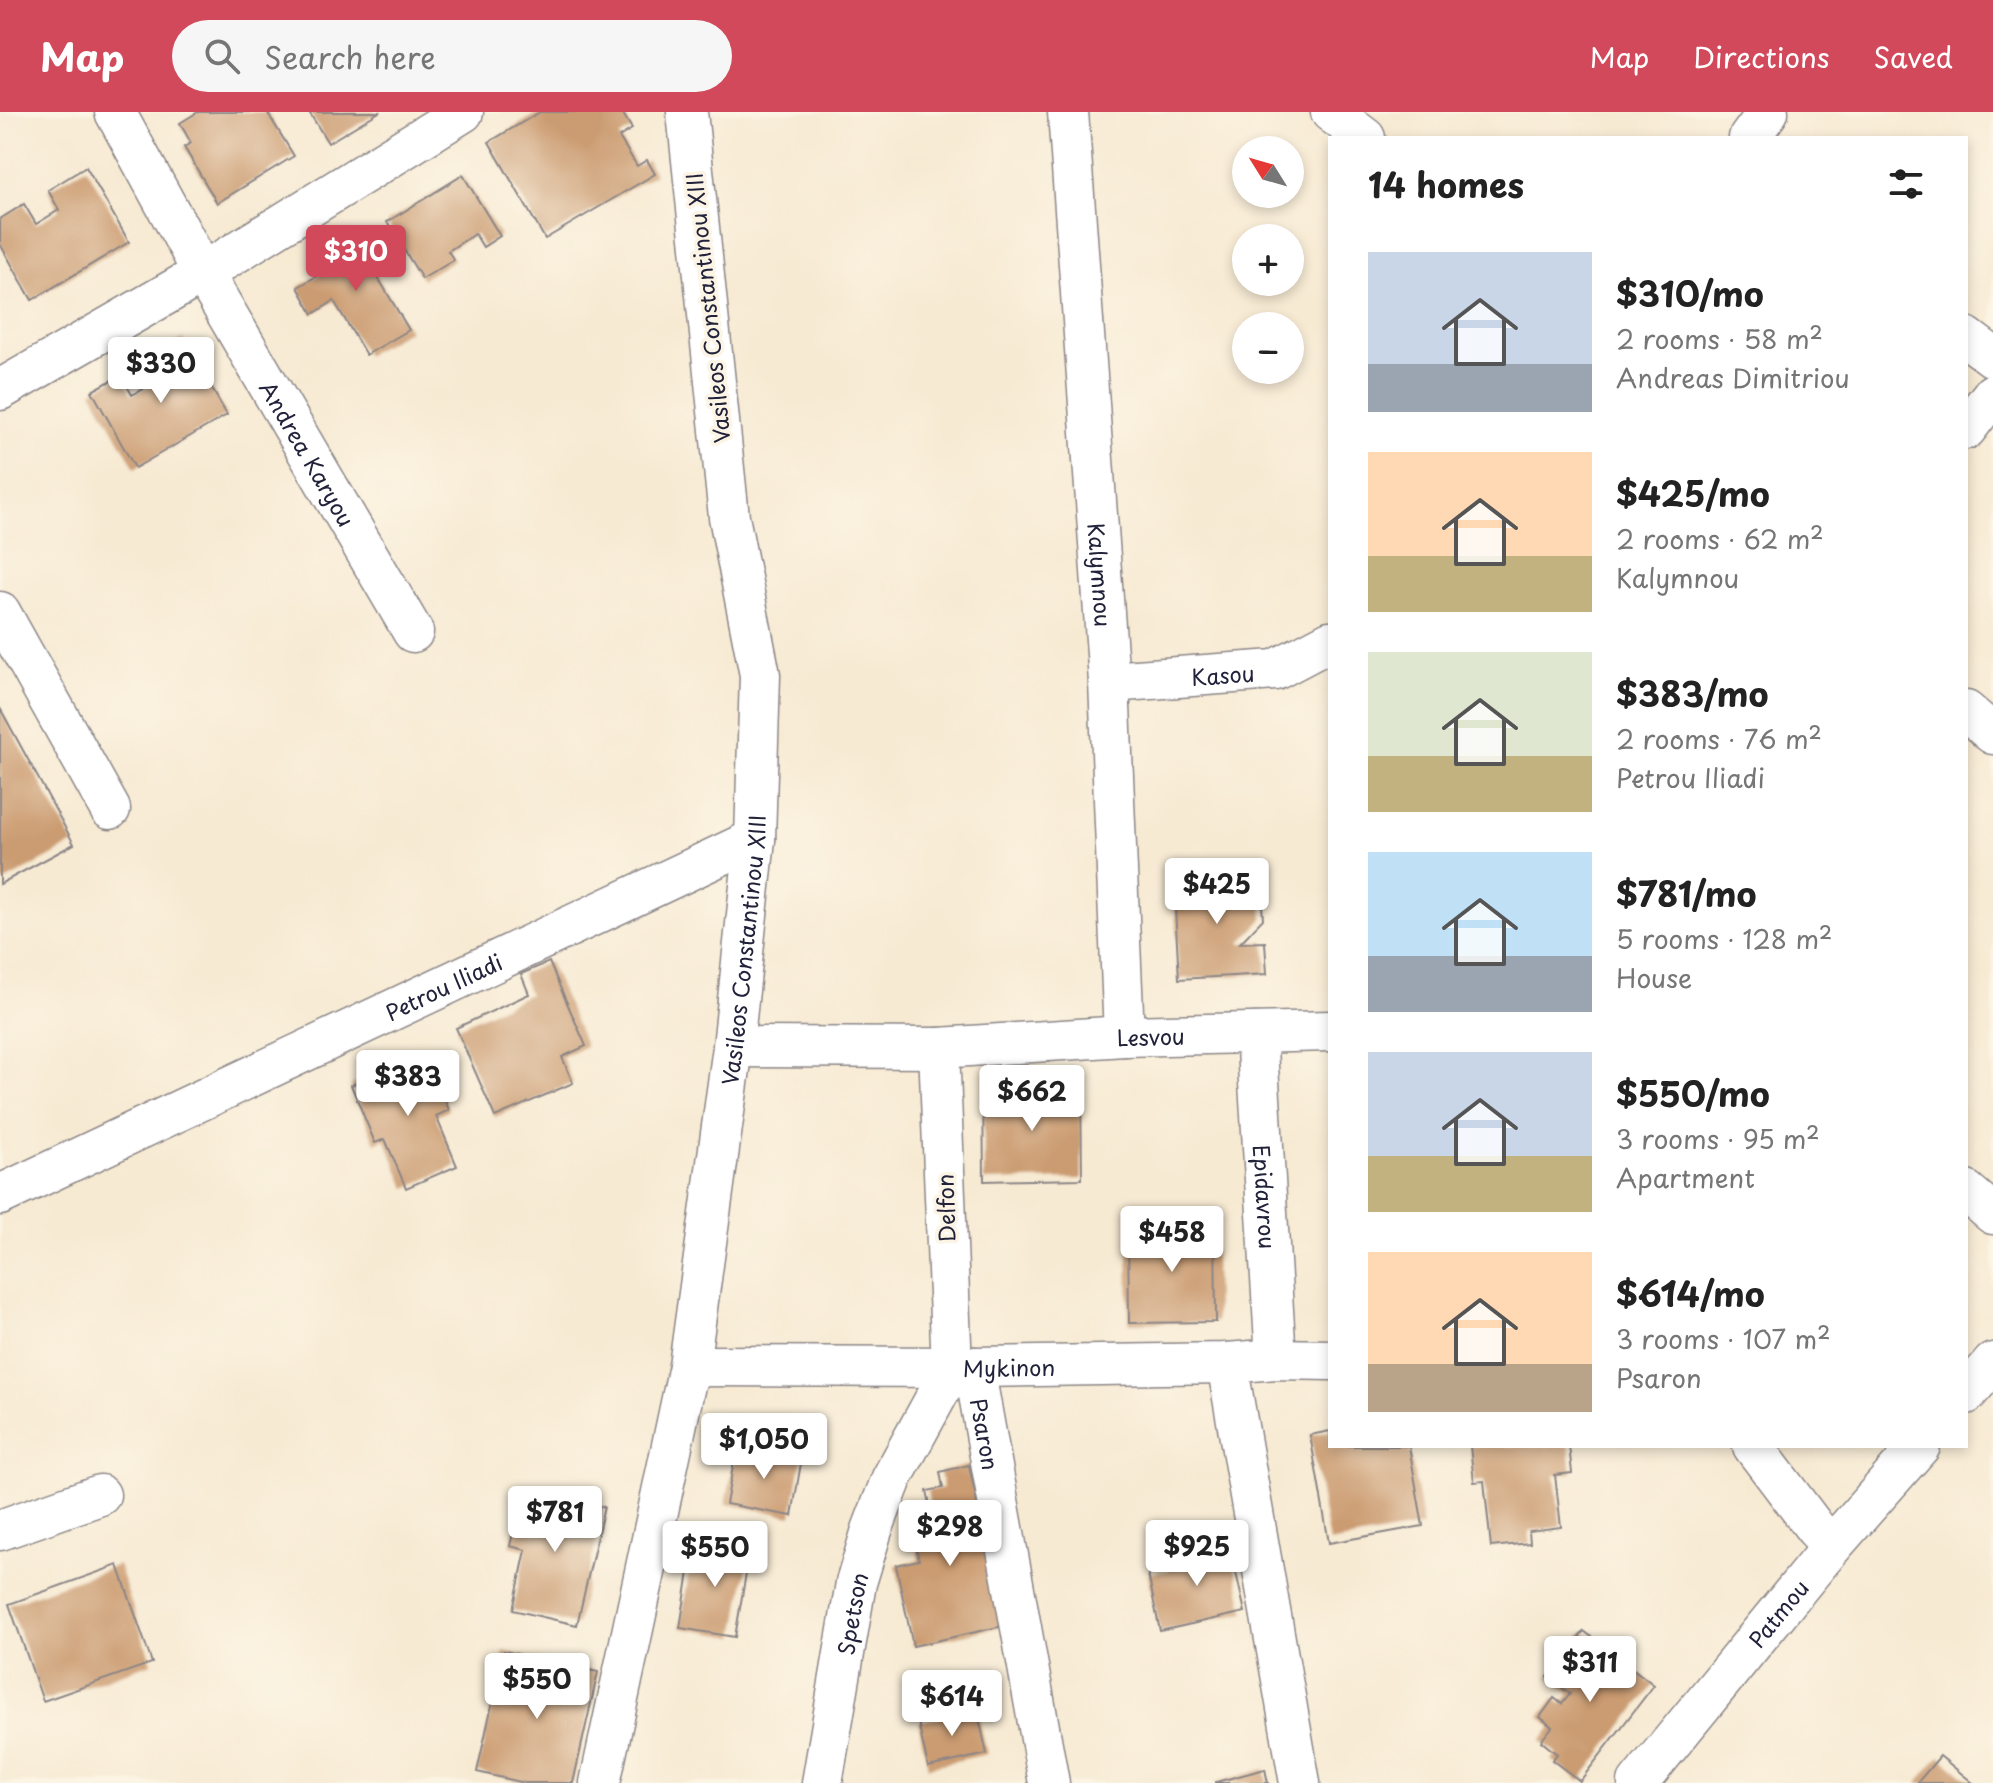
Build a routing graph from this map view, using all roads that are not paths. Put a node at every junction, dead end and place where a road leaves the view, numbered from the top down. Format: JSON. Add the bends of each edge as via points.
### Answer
{"nodes":[{"id":1,"x":115,"y":112,"type":"edge"},
{"id":2,"x":463,"y":112,"type":"edge"},
{"id":3,"x":687,"y":112,"type":"edge"},
{"id":4,"x":1068,"y":112,"type":"edge"},
{"id":5,"x":1331,"y":112,"type":"edge"},
{"id":6,"x":1768,"y":112,"type":"edge"},
{"id":7,"x":1362,"y":136,"type":"edge"},
{"id":8,"x":1750,"y":136,"type":"edge"},
{"id":9,"x":203,"y":273,"type":"junction"},
{"id":10,"x":1968,"y":338,"type":"edge"},
{"id":11,"x":1993,"y":357,"type":"edge"},
{"id":12,"x":0,"y":390,"type":"edge"},
{"id":13,"x":1993,"y":394,"type":"edge"},
{"id":14,"x":1968,"y":426,"type":"edge"},
{"id":15,"x":0,"y":612,"type":"edge"},
{"id":16,"x":413,"y":632,"type":"dead end"},
{"id":17,"x":1328,"y":642,"type":"edge"},
{"id":18,"x":1109,"y":682,"type":"junction"},
{"id":19,"x":1968,"y":713,"type":"edge"},
{"id":20,"x":1993,"y":734,"type":"edge"},
{"id":21,"x":110,"y":809,"type":"dead end"},
{"id":22,"x":755,"y":839,"type":"junction"},
{"id":23,"x":1328,"y":1031,"type":"edge"},
{"id":24,"x":1256,"y":1033,"type":"junction"},
{"id":25,"x":1124,"y":1036,"type":"junction"},
{"id":26,"x":733,"y":1047,"type":"junction"},
{"id":27,"x":939,"y":1048,"type":"junction"},
{"id":28,"x":1968,"y":1193,"type":"edge"},
{"id":29,"x":0,"y":1195,"type":"edge"},
{"id":30,"x":1993,"y":1214,"type":"edge"},
{"id":31,"x":1276,"y":1359,"type":"junction"},
{"id":32,"x":1328,"y":1360,"type":"edge"},
{"id":33,"x":1227,"y":1363,"type":"junction"},
{"id":34,"x":1993,"y":1363,"type":"edge"},
{"id":35,"x":689,"y":1366,"type":"junction"},
{"id":36,"x":963,"y":1368,"type":"junction"},
{"id":37,"x":1968,"y":1392,"type":"edge"},
{"id":38,"x":1755,"y":1448,"type":"edge"},
{"id":39,"x":1918,"y":1448,"type":"edge"},
{"id":40,"x":100,"y":1495,"type":"dead end"},
{"id":41,"x":0,"y":1530,"type":"edge"},
{"id":42,"x":1832,"y":1546,"type":"junction"},
{"id":43,"x":600,"y":1783,"type":"edge"},
{"id":44,"x":822,"y":1783,"type":"edge"},
{"id":45,"x":1049,"y":1783,"type":"edge"},
{"id":46,"x":1300,"y":1783,"type":"edge"},
{"id":47,"x":1638,"y":1783,"type":"edge"}],
"edges":[{"from":1,"to":9,"type":"street","name":"Andrea Karyou"},
{"from":2,"to":9,"type":"street"},
{"from":3,"to":22,"type":"street","name":"Vasileos Constantinou XIII","via":[[729,517],[760,675]]},
{"from":4,"to":18,"type":"street","name":"Kalymnou"},
{"from":5,"to":7,"type":"street"},
{"from":6,"to":8,"type":"street"},
{"from":9,"to":12,"type":"street"},
{"from":9,"to":16,"type":"street","name":"Andrea Karyou"},
{"from":10,"to":11,"type":"street"},
{"from":13,"to":14,"type":"street"},
{"from":15,"to":21,"type":"street"},
{"from":17,"to":18,"type":"street","name":"Kasou","via":[[1275,670]]},
{"from":18,"to":25,"type":"street","name":"Kalymnou"},
{"from":19,"to":20,"type":"street"},
{"from":22,"to":26,"type":"street","name":"Vasileos Constantinou XIII"},
{"from":22,"to":29,"type":"street","name":"Petrou Iliadi"},
{"from":23,"to":24,"type":"street","name":"Lesvou"},
{"from":24,"to":25,"type":"street","name":"Lesvou"},
{"from":24,"to":31,"type":"street","name":"Epidavrou"},
{"from":25,"to":27,"type":"street","name":"Lesvou"},
{"from":26,"to":27,"type":"street","name":"Lesvou"},
{"from":26,"to":35,"type":"street","name":"Vasileos Constantinou XIII"},
{"from":27,"to":36,"type":"street","name":"Delfon"},
{"from":28,"to":30,"type":"street"},
{"from":31,"to":32,"type":"street","name":"Mykinon"},
{"from":31,"to":33,"type":"street","name":"Mykinon"},
{"from":33,"to":36,"type":"street","name":"Mykinon"},
{"from":33,"to":46,"type":"street"},
{"from":34,"to":37,"type":"street"},
{"from":35,"to":36,"type":"street","name":"Mykinon"},
{"from":35,"to":43,"type":"street","name":"Vasileos Constantinou XIII"},
{"from":36,"to":44,"type":"street","name":"Spetson","via":[[892,1478],[872,1530],[856,1583]]},
{"from":36,"to":45,"type":"street","name":"Psaron"},
{"from":38,"to":42,"type":"street"},
{"from":39,"to":42,"type":"street","name":"Patmou"},
{"from":40,"to":41,"type":"street"},
{"from":42,"to":47,"type":"street","name":"Patmou"}]}
